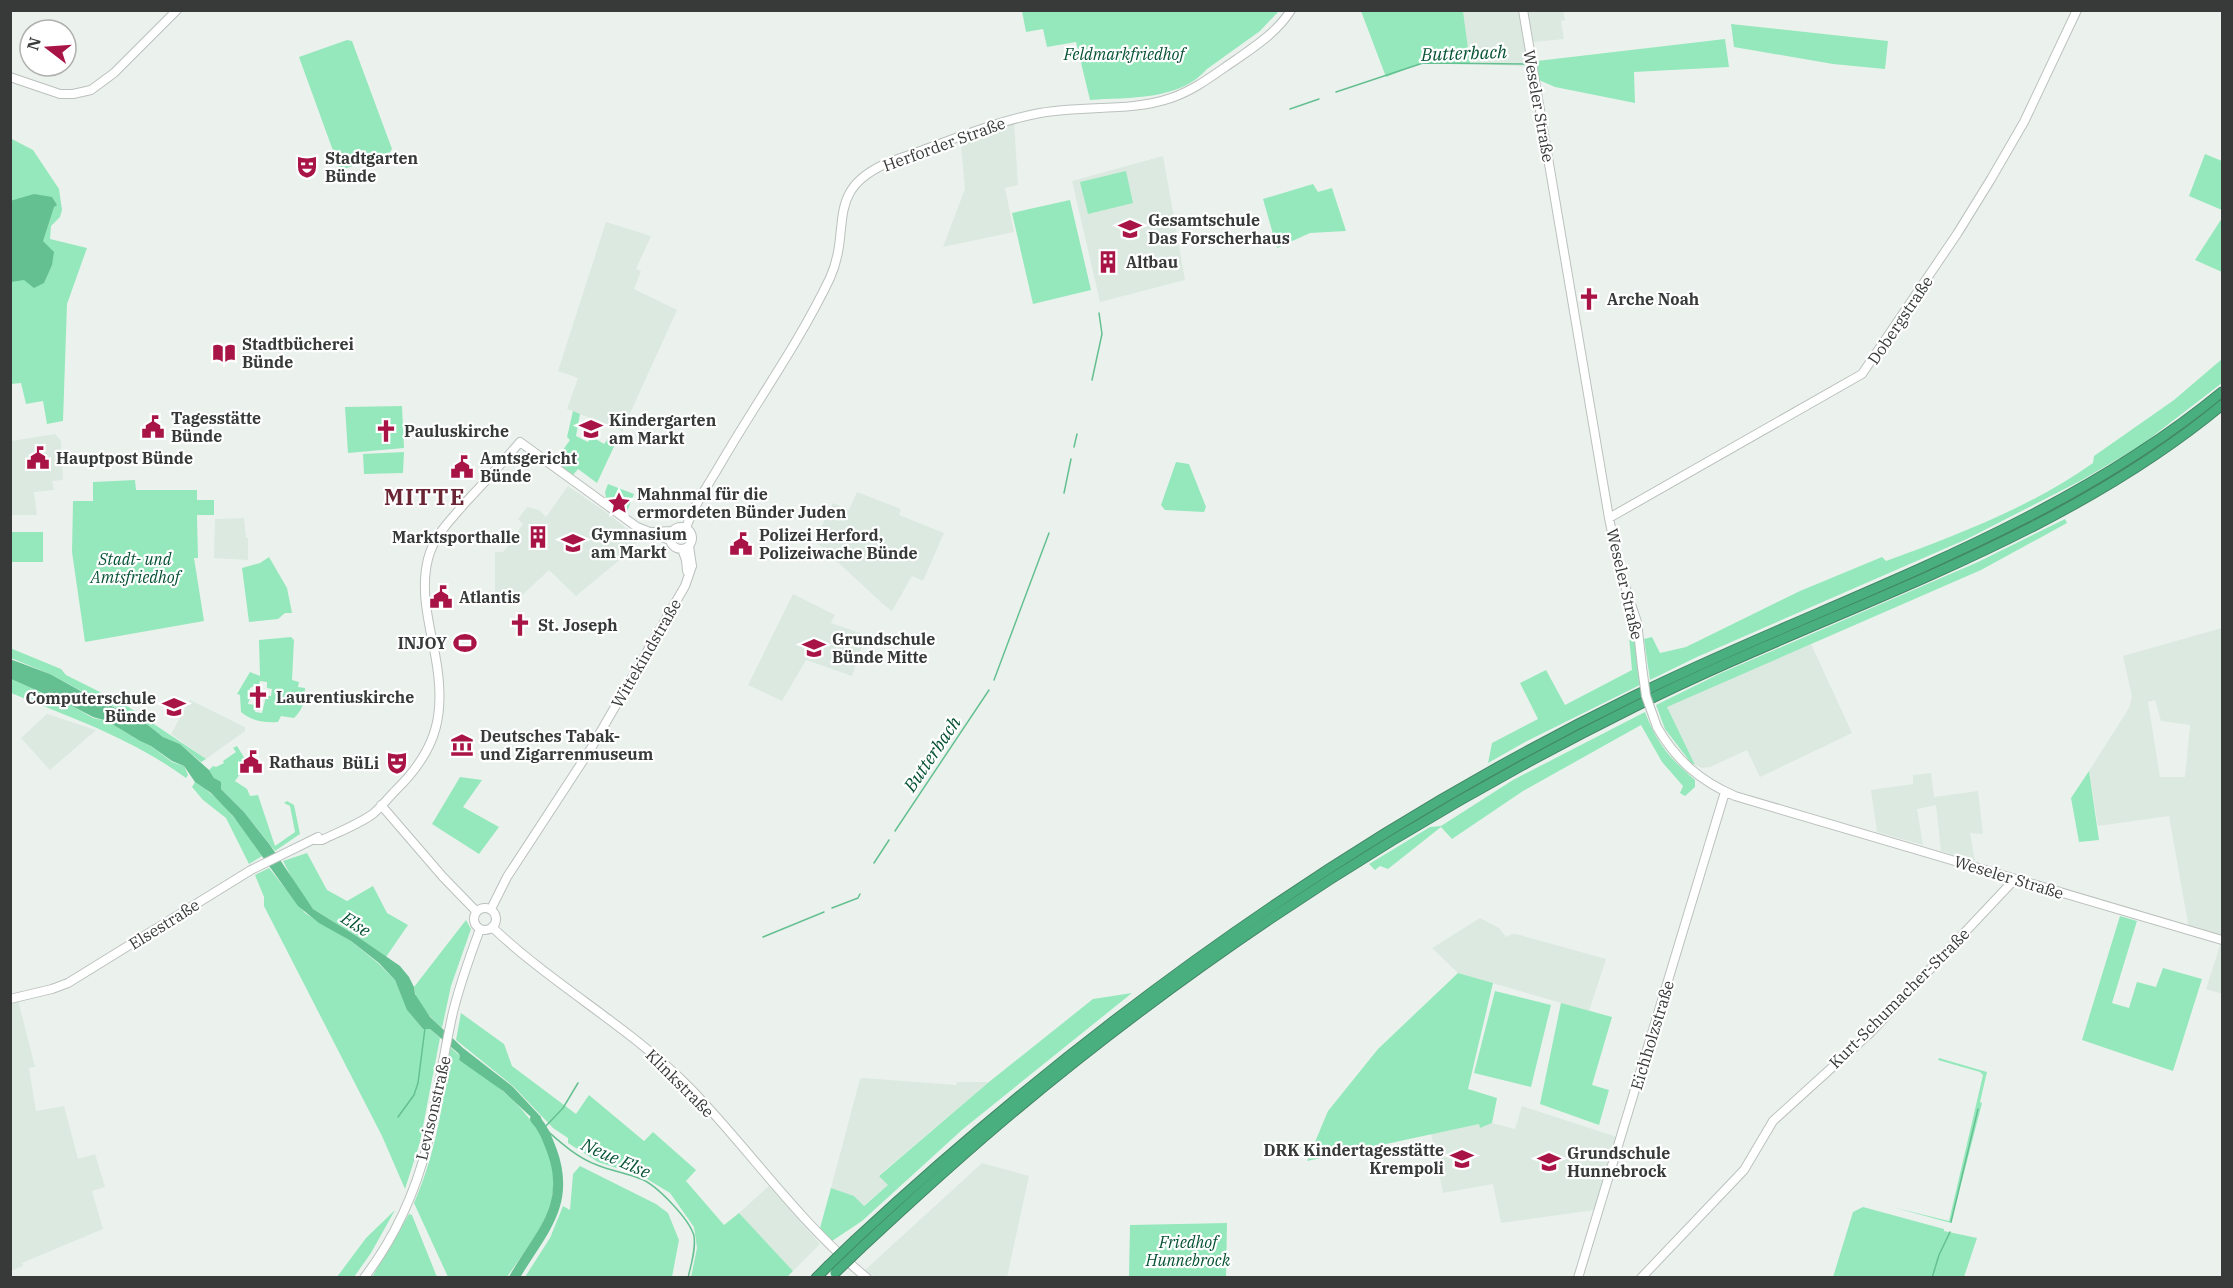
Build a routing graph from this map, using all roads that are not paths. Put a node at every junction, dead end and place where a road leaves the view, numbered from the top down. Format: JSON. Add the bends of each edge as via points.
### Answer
{"nodes":[{"id":1,"x":1291,"y":10,"type":"edge"},
{"id":2,"x":1523,"y":10,"type":"edge"},
{"id":3,"x":2077,"y":10,"type":"edge"},
{"id":4,"x":177,"y":12,"type":"edge"},
{"id":5,"x":10,"y":77,"type":"edge"},
{"id":6,"x":2223,"y":392,"type":"edge"},
{"id":7,"x":2223,"y":405,"type":"edge"},
{"id":8,"x":1609,"y":518,"type":"junction"},
{"id":9,"x":679,"y":528,"type":"junction"},
{"id":10,"x":651,"y":532,"type":"junction"},
{"id":11,"x":670,"y":540,"type":"junction"},
{"id":12,"x":685,"y":548,"type":"junction"},
{"id":13,"x":1725,"y":792,"type":"junction"},
{"id":14,"x":381,"y":805,"type":"junction"},
{"id":15,"x":2015,"y":879,"type":"junction"},
{"id":16,"x":491,"y":909,"type":"junction"},
{"id":17,"x":476,"y":911,"type":"junction"},
{"id":18,"x":492,"y":927,"type":"junction"},
{"id":19,"x":480,"y":929,"type":"junction"},
{"id":20,"x":2223,"y":940,"type":"edge"},
{"id":21,"x":10,"y":999,"type":"edge"},
{"id":22,"x":858,"y":1244,"type":"junction"},
{"id":23,"x":831,"y":1272,"type":"edge"},
{"id":24,"x":364,"y":1278,"type":"edge"},
{"id":25,"x":816,"y":1278,"type":"edge"},
{"id":26,"x":867,"y":1278,"type":"edge"},
{"id":27,"x":1578,"y":1278,"type":"edge"},
{"id":28,"x":1641,"y":1278,"type":"edge"}],
"edges":[{"from":1,"to":9,"type":"street","name":"Herforder Straße","via":[[1263,41],[1202,83],[1170,99],[1021,117],[892,161],[861,179],[843,210],[830,276],[796,340]]},
{"from":2,"to":8,"type":"street","name":"Weseler Straße"},
{"from":3,"to":8,"type":"street","name":"Dobergstraße","via":[[2025,122],[1957,234],[1862,374]]},
{"from":4,"to":5,"type":"street","via":[[105,81],[85,92],[52,92]]},
{"from":6,"to":22,"type":"highway","via":[[2137,455],[2044,509],[1705,662],[1565,731],[1381,836],[1177,972],[1062,1060],[922,1178]]},
{"from":7,"to":22,"type":"highway","via":[[2144,463],[2033,526],[1635,706],[1470,795],[1304,896],[1154,1002],[999,1124]]},
{"from":8,"to":13,"type":"street","name":"Weseler Straße","bridge":true,"via":[[1620,571],[1637,622],[1646,696],[1657,728],[1692,772]]},
{"from":9,"to":10,"type":"street"},
{"from":9,"to":11,"type":"street"},
{"from":9,"to":12,"type":"street","via":[[690,530],[693,538]]},
{"from":10,"to":11,"type":"street"},
{"from":10,"to":14,"type":"street","name":"Elsestraße","via":[[520,442],[437,535],[427,561],[427,620],[439,681],[438,723],[422,761]]},
{"from":11,"to":12,"type":"street","via":[[676,548]]},
{"from":12,"to":16,"type":"street","name":"Wittekindstraße","via":[[692,566],[687,581],[590,750],[507,877]]},
{"from":13,"to":15,"type":"street","name":"Weseler Straße"},
{"from":13,"to":27,"type":"street","name":"Eichholzstraße"},
{"from":14,"to":17,"type":"street"},
{"from":14,"to":21,"type":"street","name":"Elsestraße","via":[[255,868],[68,983]]},
{"from":15,"to":20,"type":"street","name":"Weseler Straße"},
{"from":15,"to":28,"type":"street","name":"Kurt-Schumacher-Straße","via":[[1870,1033],[1773,1121],[1744,1170]]},
{"from":16,"to":17,"type":"street","via":[[483,907]]},
{"from":16,"to":18,"type":"street","via":[[496,918]]},
{"from":17,"to":19,"type":"street","via":[[473,921]]},
{"from":18,"to":19,"type":"street"},
{"from":18,"to":26,"type":"street","name":"Klinkstraße","via":[[534,965],[645,1048],[689,1088],[809,1224]]},
{"from":19,"to":24,"type":"street","name":"Levisonstraße","via":[[453,1013],[426,1149],[394,1230]]},
{"from":22,"to":23,"type":"highway","bridge":true},
{"from":23,"to":25,"type":"highway"}]}
